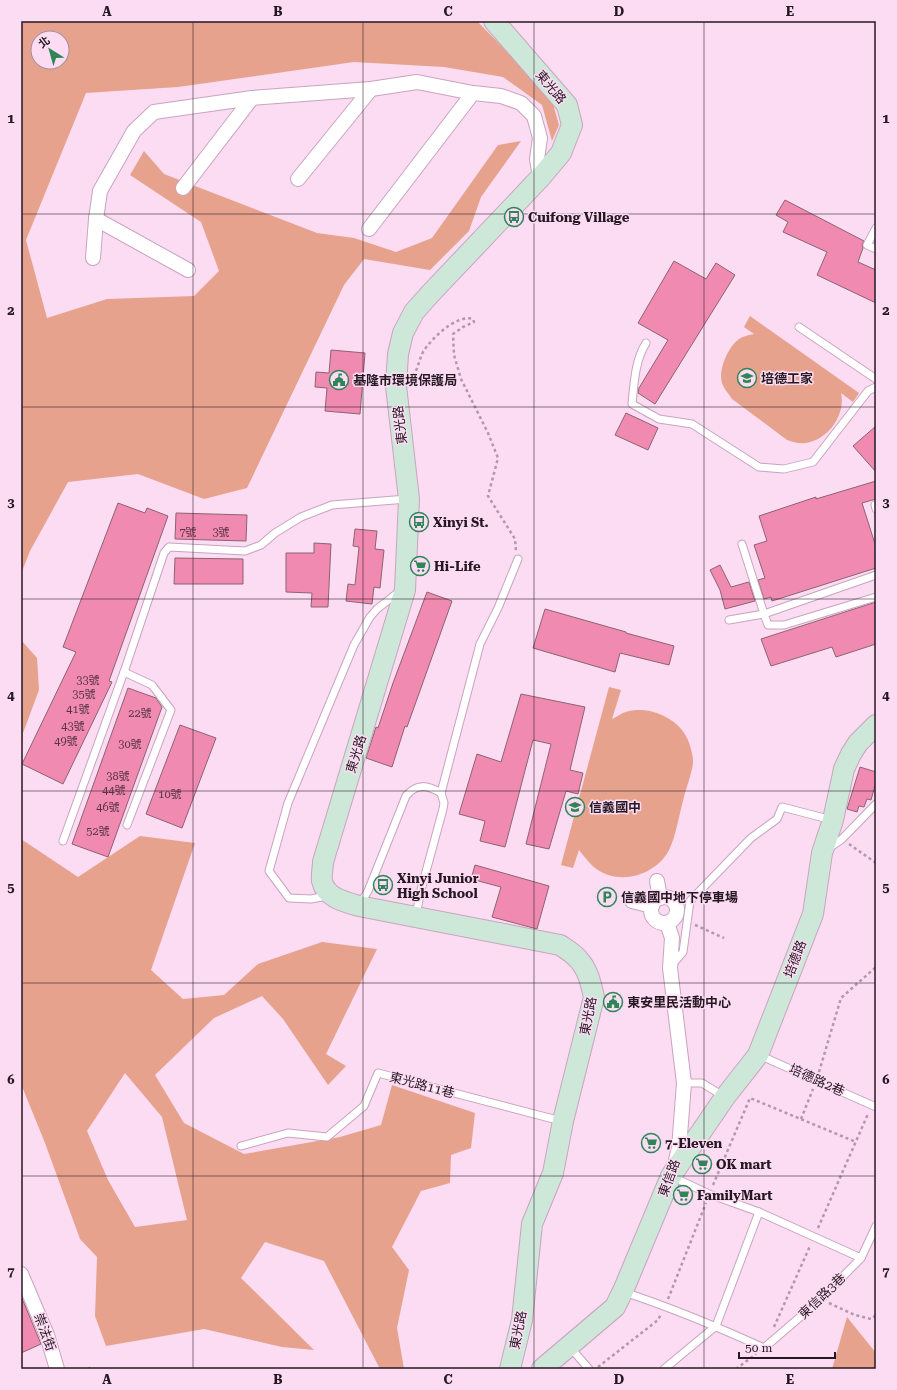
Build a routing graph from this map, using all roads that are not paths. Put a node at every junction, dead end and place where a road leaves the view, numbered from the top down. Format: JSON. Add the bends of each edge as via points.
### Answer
{"nodes":[{"id":1,"x":494,"y":21,"type":"edge"},
{"id":2,"x":371,"y":89,"type":"junction"},
{"id":3,"x":473,"y":93,"type":"junction"},
{"id":4,"x":252,"y":98,"type":"junction"},
{"id":5,"x":540,"y":178,"type":"junction"},
{"id":6,"x":298,"y":179,"type":"dead end"},
{"id":7,"x":183,"y":188,"type":"dead end"},
{"id":8,"x":96,"y":219,"type":"junction"},
{"id":9,"x":876,"y":228,"type":"edge"},
{"id":10,"x":369,"y":229,"type":"dead end"},
{"id":11,"x":876,"y":249,"type":"edge"},
{"id":12,"x":93,"y":258,"type":"dead end"},
{"id":13,"x":188,"y":270,"type":"dead end"},
{"id":14,"x":799,"y":327,"type":"dead end"},
{"id":15,"x":646,"y":344,"type":"dead end"},
{"id":16,"x":876,"y":379,"type":"edge"},
{"id":17,"x":876,"y":387,"type":"edge"},
{"id":18,"x":409,"y":498,"type":"junction"},
{"id":19,"x":742,"y":544,"type":"dead end"},
{"id":20,"x":518,"y":559,"type":"road end"},
{"id":21,"x":876,"y":576,"type":"edge"},
{"id":22,"x":405,"y":586,"type":"junction"},
{"id":23,"x":876,"y":597,"type":"edge"},
{"id":24,"x":764,"y":614,"type":"junction"},
{"id":25,"x":728,"y":620,"type":"dead end"},
{"id":26,"x":124,"y":672,"type":"junction"},
{"id":27,"x":876,"y":725,"type":"edge"},
{"id":28,"x":441,"y":793,"type":"junction"},
{"id":29,"x":876,"y":804,"type":"edge"},
{"id":30,"x":833,"y":820,"type":"junction"},
{"id":31,"x":127,"y":825,"type":"dead end"},
{"id":32,"x":63,"y":841,"type":"dead end"},
{"id":33,"x":822,"y":853,"type":"junction"},
{"id":34,"x":657,"y":881,"type":"dead end"},
{"id":35,"x":331,"y":895,"type":"junction"},
{"id":36,"x":632,"y":901,"type":"dead end"},
{"id":37,"x":656,"y":902,"type":"junction"},
{"id":38,"x":359,"y":906,"type":"junction"},
{"id":39,"x":415,"y":916,"type":"junction"},
{"id":40,"x":667,"y":923,"type":"junction"},
{"id":41,"x":670,"y":968,"type":"junction"},
{"id":42,"x":758,"y":1054,"type":"junction"},
{"id":43,"x":684,"y":1083,"type":"junction"},
{"id":44,"x":725,"y":1097,"type":"junction"},
{"id":45,"x":874,"y":1106,"type":"edge"},
{"id":46,"x":563,"y":1121,"type":"junction"},
{"id":47,"x":241,"y":1146,"type":"dead end"},
{"id":48,"x":671,"y":1176,"type":"junction"},
{"id":49,"x":759,"y":1212,"type":"junction"},
{"id":50,"x":876,"y":1226,"type":"edge"},
{"id":51,"x":861,"y":1258,"type":"junction"},
{"id":52,"x":21,"y":1274,"type":"edge"},
{"id":53,"x":623,"y":1291,"type":"junction"},
{"id":54,"x":716,"y":1326,"type":"junction"},
{"id":55,"x":569,"y":1346,"type":"junction"},
{"id":56,"x":57,"y":1369,"type":"edge"},
{"id":57,"x":510,"y":1369,"type":"edge"},
{"id":58,"x":542,"y":1369,"type":"edge"},
{"id":59,"x":589,"y":1369,"type":"edge"},
{"id":60,"x":664,"y":1369,"type":"edge"}],
"edges":[{"from":1,"to":5,"type":"street","name":"東光路","via":[[567,105],[572,125],[561,153]]},
{"from":2,"to":3,"type":"street","via":[[416,82]]},
{"from":2,"to":4,"type":"street"},
{"from":2,"to":6,"type":"street"},
{"from":3,"to":5,"type":"street","via":[[501,96],[521,103],[534,116],[540,138],[537,159]]},
{"from":3,"to":10,"type":"street"},
{"from":4,"to":7,"type":"street"},
{"from":4,"to":8,"type":"street","via":[[154,112],[134,131],[100,191]]},
{"from":5,"to":18,"type":"street","name":"東光路","via":[[414,312],[403,333],[398,354],[396,386]]},
{"from":8,"to":12,"type":"street"},
{"from":8,"to":13,"type":"street"},
{"from":9,"to":11,"type":"lane","via":[[867,245]]},
{"from":14,"to":16,"type":"lane"},
{"from":15,"to":17,"type":"lane","via":[[641,351],[634,379],[632,404],[658,419],[692,424],[759,467],[784,469],[813,462],[868,391]]},
{"from":18,"to":22,"type":"street","name":"東光路"},
{"from":18,"to":26,"type":"lane","via":[[332,505],[301,518],[275,533],[261,545],[245,551],[168,547]]},
{"from":19,"to":24,"type":"lane"},
{"from":20,"to":28,"type":"lane","via":[[480,644]]},
{"from":21,"to":24,"type":"lane"},
{"from":22,"to":35,"type":"street","name":"東光路","via":[[323,862],[322,881]]},
{"from":22,"to":35,"type":"lane","via":[[370,617],[354,645],[288,803],[269,871],[289,898],[311,899]]},
{"from":23,"to":24,"type":"lane","via":[[784,625],[768,625]]},
{"from":24,"to":25,"type":"lane"},
{"from":26,"to":31,"type":"lane","via":[[152,686],[171,710]]},
{"from":26,"to":32,"type":"lane"},
{"from":27,"to":30,"type":"street","name":"培德路","via":[[858,743],[844,769]]},
{"from":28,"to":38,"type":"lane","via":[[430,787],[417,787],[406,796],[368,891]]},
{"from":28,"to":39,"type":"lane","via":[[443,809]]},
{"from":29,"to":33,"type":"lane","via":[[842,839]]},
{"from":30,"to":33,"type":"street","name":"培德路"},
{"from":30,"to":41,"type":"lane","via":[[782,806],[777,819],[751,838],[690,901],[683,952]]},
{"from":33,"to":42,"type":"street","name":"培德路","via":[[813,914]]},
{"from":34,"to":37,"type":"street"},
{"from":35,"to":38,"type":"street","name":"東光路","via":[[338,900]]},
{"from":36,"to":37,"type":"street"},
{"from":37,"to":40,"type":"street","via":[[651,910],[653,917],[659,922]]},
{"from":37,"to":40,"type":"street","via":[[664,897],[672,900],[676,907],[676,915]]},
{"from":38,"to":39,"type":"street","name":"東光路"},
{"from":39,"to":46,"type":"street","name":"東光路","via":[[560,945],[578,958],[586,970],[594,997]]},
{"from":40,"to":41,"type":"street","name":"東信路","via":[[672,938]]},
{"from":41,"to":43,"type":"street","name":"東信路"},
{"from":42,"to":44,"type":"street","name":"培德路"},
{"from":42,"to":45,"type":"lane","name":"培德路2巷"},
{"from":43,"to":44,"type":"lane","via":[[702,1083]]},
{"from":43,"to":48,"type":"street","name":"東信路","via":[[679,1148]]},
{"from":44,"to":48,"type":"street","name":"培德路"},
{"from":46,"to":47,"type":"lane","name":"東光路11巷","via":[[378,1073],[364,1106],[327,1137],[288,1133]]},
{"from":46,"to":57,"type":"street","name":"東光路","via":[[552,1173],[532,1224],[522,1320]]},
{"from":48,"to":49,"type":"lane","via":[[709,1194]]},
{"from":48,"to":53,"type":"street","name":"東信路"},
{"from":49,"to":51,"type":"lane"},
{"from":49,"to":54,"type":"lane"},
{"from":50,"to":51,"type":"lane","name":"東信路3巷"},
{"from":51,"to":54,"type":"lane","name":"東信路3巷","via":[[821,1299],[764,1348]]},
{"from":52,"to":56,"type":"street","name":"崇法街","via":[[47,1335]]},
{"from":53,"to":54,"type":"lane"},
{"from":53,"to":55,"type":"street","name":"東信路","via":[[615,1307]]},
{"from":54,"to":60,"type":"lane"},
{"from":55,"to":58,"type":"street","name":"東信路"},
{"from":55,"to":59,"type":"lane"}]}
